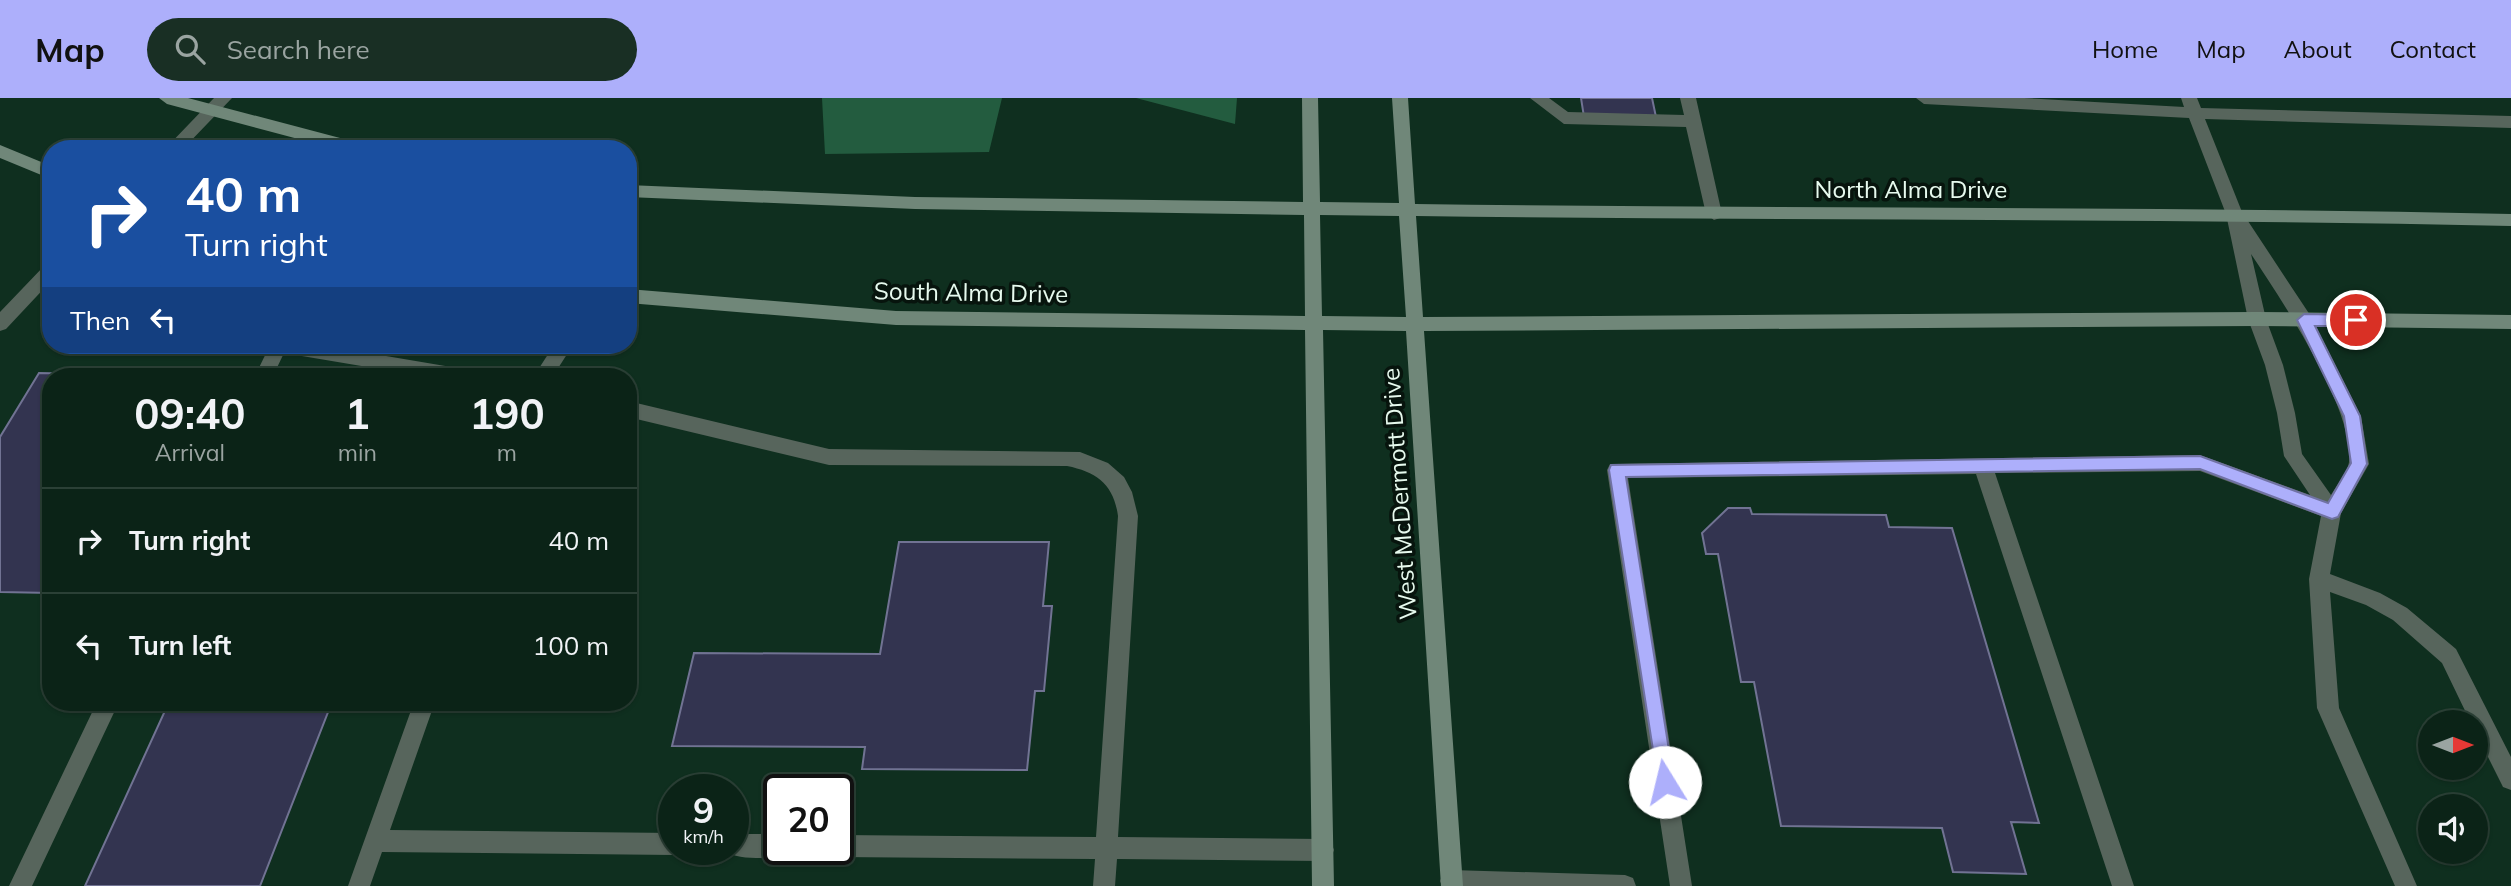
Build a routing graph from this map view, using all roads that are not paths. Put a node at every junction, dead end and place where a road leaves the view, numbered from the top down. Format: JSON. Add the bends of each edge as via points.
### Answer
{"nodes":[{"id":1,"x":167,"y":98,"type":"edge"},
{"id":2,"x":224,"y":98,"type":"edge"},
{"id":3,"x":1310,"y":98,"type":"edge"},
{"id":4,"x":1400,"y":98,"type":"edge"},
{"id":5,"x":1538,"y":98,"type":"edge"},
{"id":6,"x":1688,"y":98,"type":"edge"},
{"id":7,"x":1924,"y":98,"type":"edge"},
{"id":8,"x":2192,"y":105,"type":"edge"},
{"id":9,"x":211,"y":110,"type":"junction"},
{"id":10,"x":1693,"y":121,"type":"junction"},
{"id":11,"x":2511,"y":122,"type":"edge"},
{"id":12,"x":182,"y":140,"type":"edge"},
{"id":13,"x":325,"y":140,"type":"edge"},
{"id":14,"x":0,"y":151,"type":"edge"},
{"id":15,"x":42,"y":169,"type":"edge"},
{"id":16,"x":637,"y":191,"type":"edge"},
{"id":17,"x":1312,"y":208,"type":"junction"},
{"id":18,"x":1408,"y":208,"type":"junction"},
{"id":19,"x":1714,"y":214,"type":"junction"},
{"id":20,"x":2234,"y":214,"type":"junction"},
{"id":21,"x":2511,"y":220,"type":"edge"},
{"id":22,"x":42,"y":278,"type":"edge"},
{"id":23,"x":33,"y":287,"type":"junction"},
{"id":24,"x":42,"y":290,"type":"edge"},
{"id":25,"x":637,"y":297,"type":"edge"},
{"id":26,"x":2257,"y":319,"type":"junction"},
{"id":27,"x":2304,"y":320,"type":"junction"},
{"id":28,"x":2511,"y":322,"type":"edge"},
{"id":29,"x":1313,"y":323,"type":"junction"},
{"id":30,"x":0,"y":324,"type":"edge"},
{"id":31,"x":1415,"y":324,"type":"junction"},
{"id":32,"x":332,"y":354,"type":"edge"},
{"id":33,"x":416,"y":368,"type":"edge"},
{"id":34,"x":637,"y":411,"type":"edge"},
{"id":35,"x":1983,"y":466,"type":"junction"},
{"id":36,"x":2332,"y":512,"type":"junction"},
{"id":37,"x":2319,"y":579,"type":"junction"},
{"id":38,"x":104,"y":711,"type":"edge"},
{"id":39,"x":421,"y":711,"type":"edge"},
{"id":40,"x":2511,"y":780,"type":"edge"},
{"id":41,"x":375,"y":841,"type":"junction"},
{"id":42,"x":658,"y":844,"type":"edge"},
{"id":43,"x":854,"y":846,"type":"edge"},
{"id":44,"x":1107,"y":848,"type":"junction"},
{"id":45,"x":1323,"y":850,"type":"junction"},
{"id":46,"x":1451,"y":883,"type":"edge"},
{"id":47,"x":20,"y":886,"type":"edge"},
{"id":48,"x":359,"y":886,"type":"edge"},
{"id":49,"x":1104,"y":886,"type":"edge"},
{"id":50,"x":1323,"y":886,"type":"edge"},
{"id":51,"x":1625,"y":886,"type":"edge"},
{"id":52,"x":1681,"y":886,"type":"edge"},
{"id":53,"x":2123,"y":886,"type":"edge"},
{"id":54,"x":2406,"y":886,"type":"edge"}],
"edges":[{"from":1,"to":9,"type":"main road"},
{"from":2,"to":9,"type":"lane"},
{"from":3,"to":17,"type":"main road"},
{"from":4,"to":18,"type":"main road","name":"West McDermott Drive"},
{"from":5,"to":10,"type":"lane","via":[[1564,118]]},
{"from":6,"to":10,"type":"lane"},
{"from":7,"to":8,"type":"lane"},
{"from":8,"to":11,"type":"lane"},
{"from":8,"to":20,"type":"lane"},
{"from":9,"to":12,"type":"lane"},
{"from":9,"to":13,"type":"main road"},
{"from":10,"to":19,"type":"lane"},
{"from":14,"to":15,"type":"main road"},
{"from":16,"to":17,"type":"main road","via":[[929,203]]},
{"from":17,"to":18,"type":"main road","name":"North Alma Drive"},
{"from":17,"to":29,"type":"main road"},
{"from":18,"to":19,"type":"main road","name":"North Alma Drive"},
{"from":18,"to":31,"type":"main road","name":"West McDermott Drive"},
{"from":19,"to":20,"type":"main road","name":"North Alma Drive"},
{"from":20,"to":21,"type":"main road","name":"North Alma Drive"},
{"from":20,"to":26,"type":"lane"},
{"from":20,"to":27,"type":"lane"},
{"from":22,"to":23,"type":"lane"},
{"from":23,"to":24,"type":"lane"},
{"from":23,"to":30,"type":"lane"},
{"from":25,"to":29,"type":"main road","name":"South Alma Drive","via":[[896,318]]},
{"from":26,"to":27,"type":"main road"},
{"from":26,"to":31,"type":"main road"},
{"from":26,"to":36,"type":"lane","via":[[2274,365],[2293,456]]},
{"from":27,"to":28,"type":"main road"},
{"from":27,"to":36,"type":"lane","via":[[2354,428],[2359,464]]},
{"from":29,"to":31,"type":"main road"},
{"from":29,"to":45,"type":"main road"},
{"from":31,"to":46,"type":"main road","name":"West McDermott Drive"},
{"from":32,"to":33,"type":"lane"},
{"from":34,"to":44,"type":"lane","via":[[829,457],[1067,458],[1105,468],[1118,481],[1128,516]]},
{"from":35,"to":36,"type":"lane","via":[[2200,463]]},
{"from":35,"to":52,"type":"lane","via":[[1617,470]]},
{"from":35,"to":53,"type":"lane"},
{"from":36,"to":37,"type":"lane"},
{"from":37,"to":40,"type":"lane","via":[[2400,614],[2449,656]]},
{"from":37,"to":54,"type":"lane","via":[[2328,708]]},
{"from":38,"to":47,"type":"lane"},
{"from":39,"to":41,"type":"lane"},
{"from":41,"to":42,"type":"lane"},
{"from":41,"to":48,"type":"lane"},
{"from":43,"to":44,"type":"lane"},
{"from":44,"to":45,"type":"lane"},
{"from":44,"to":49,"type":"lane"},
{"from":45,"to":50,"type":"main road"},
{"from":46,"to":51,"type":"lane"}]}
